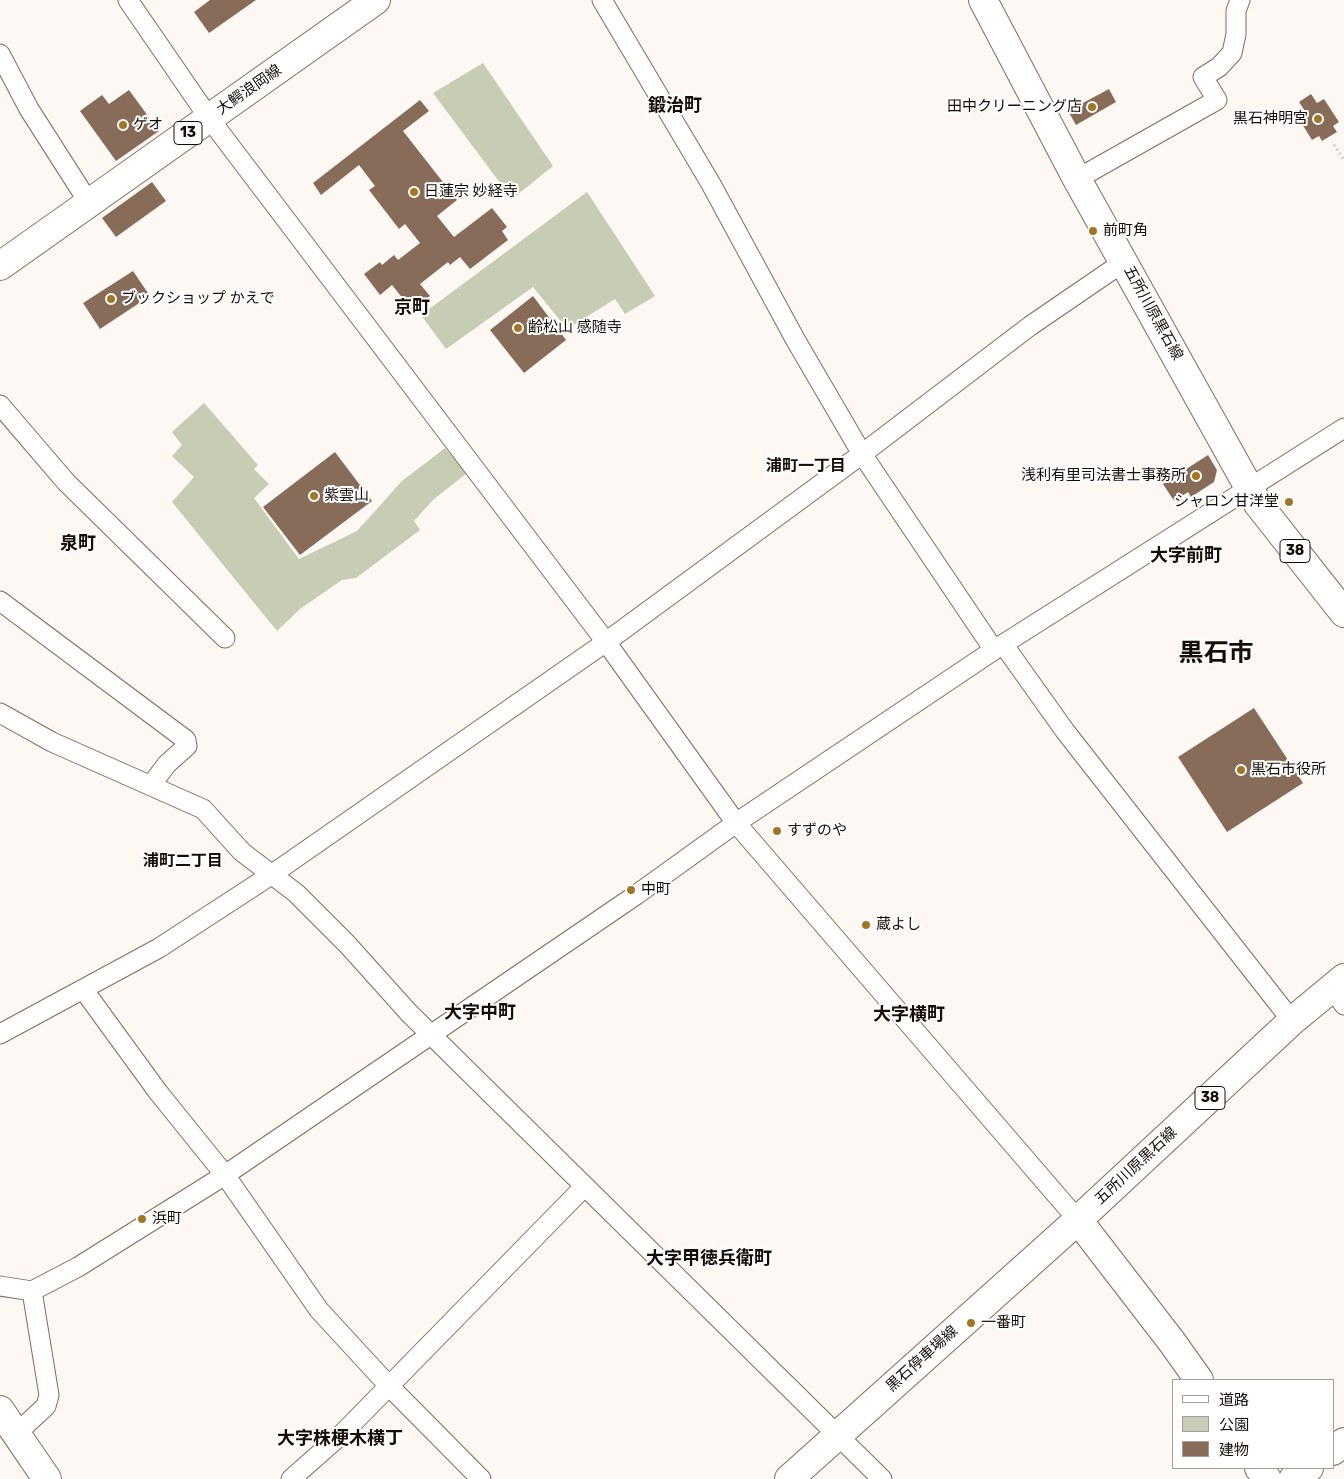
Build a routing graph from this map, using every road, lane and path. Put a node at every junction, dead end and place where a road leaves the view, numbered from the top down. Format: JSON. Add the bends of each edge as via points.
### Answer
{"nodes":[{"id":1,"x":128,"y":0,"type":"edge"},
{"id":2,"x":376,"y":0,"type":"edge"},
{"id":3,"x":602,"y":0,"type":"edge"},
{"id":4,"x":983,"y":0,"type":"edge"},
{"id":5,"x":1240,"y":0,"type":"edge"},
{"id":6,"x":0,"y":54,"type":"edge"},
{"id":7,"x":209,"y":118,"type":"junction"},
{"id":8,"x":1334,"y":145,"type":"dead end"},
{"id":9,"x":1344,"y":160,"type":"edge"},
{"id":10,"x":1077,"y":179,"type":"junction"},
{"id":11,"x":88,"y":204,"type":"junction"},
{"id":12,"x":1125,"y":261,"type":"junction"},
{"id":13,"x":0,"y":266,"type":"edge"},
{"id":14,"x":0,"y":405,"type":"edge"},
{"id":15,"x":1344,"y":428,"type":"edge"},
{"id":16,"x":862,"y":454,"type":"junction"},
{"id":17,"x":1248,"y":487,"type":"junction"},
{"id":18,"x":0,"y":601,"type":"edge"},
{"id":19,"x":1344,"y":613,"type":"edge"},
{"id":20,"x":226,"y":638,"type":"dead end"},
{"id":21,"x":606,"y":642,"type":"junction"},
{"id":22,"x":999,"y":647,"type":"junction"},
{"id":23,"x":0,"y":712,"type":"edge"},
{"id":24,"x":151,"y":785,"type":"junction"},
{"id":25,"x":736,"y":822,"type":"junction"},
{"id":26,"x":272,"y":875,"type":"junction"},
{"id":27,"x":83,"y":990,"type":"junction"},
{"id":28,"x":1340,"y":990,"type":"edge"},
{"id":29,"x":1292,"y":1021,"type":"junction"},
{"id":30,"x":432,"y":1033,"type":"junction"},
{"id":31,"x":0,"y":1034,"type":"edge"},
{"id":32,"x":225,"y":1175,"type":"junction"},
{"id":33,"x":584,"y":1187,"type":"junction"},
{"id":34,"x":1078,"y":1220,"type":"junction"},
{"id":35,"x":0,"y":1286,"type":"edge"},
{"id":36,"x":32,"y":1291,"type":"junction"},
{"id":37,"x":1198,"y":1379,"type":"edge"},
{"id":38,"x":389,"y":1386,"type":"junction"},
{"id":39,"x":0,"y":1410,"type":"edge"},
{"id":40,"x":16,"y":1434,"type":"junction"},
{"id":41,"x":838,"y":1435,"type":"junction"},
{"id":42,"x":1308,"y":1469,"type":"edge"},
{"id":43,"x":47,"y":1479,"type":"edge"},
{"id":44,"x":291,"y":1479,"type":"edge"},
{"id":45,"x":481,"y":1479,"type":"edge"},
{"id":46,"x":789,"y":1479,"type":"edge"},
{"id":47,"x":882,"y":1479,"type":"edge"},
{"id":48,"x":1293,"y":1479,"type":"edge"}],
"edges":[{"from":1,"to":7,"type":"street"},
{"from":2,"to":7,"type":"main road","name":"大鰐浪岡線","number":"13"},
{"from":3,"to":16,"type":"street","via":[[711,184]]},
{"from":4,"to":10,"type":"main road","name":"五所川原黒石線","number":"38"},
{"from":5,"to":10,"type":"street","via":[[1232,53],[1203,77],[1217,100]]},
{"from":6,"to":11,"type":"street","via":[[29,109]]},
{"from":7,"to":11,"type":"main road","name":"大鰐浪岡線","number":"13"},
{"from":7,"to":21,"type":"street"},
{"from":8,"to":9,"type":"path"},
{"from":10,"to":12,"type":"main road","name":"五所川原黒石線","number":"38"},
{"from":11,"to":13,"type":"main road","name":"大鰐浪岡線","number":"13"},
{"from":12,"to":16,"type":"street","via":[[1030,326]]},
{"from":12,"to":17,"type":"main road","name":"五所川原黒石線","number":"38"},
{"from":14,"to":20,"type":"street","via":[[66,482]]},
{"from":15,"to":17,"type":"street"},
{"from":16,"to":21,"type":"street"},
{"from":16,"to":22,"type":"street"},
{"from":17,"to":19,"type":"main road","name":"五所川原黒石線","number":"38"},
{"from":17,"to":22,"type":"street"},
{"from":18,"to":24,"type":"street","via":[[186,740],[186,746]]},
{"from":21,"to":25,"type":"street"},
{"from":21,"to":26,"type":"street"},
{"from":22,"to":25,"type":"street"},
{"from":22,"to":29,"type":"street"},
{"from":23,"to":24,"type":"street","via":[[52,742]]},
{"from":24,"to":26,"type":"street","via":[[203,809],[242,852]]},
{"from":25,"to":30,"type":"street","via":[[636,895]]},
{"from":25,"to":34,"type":"street"},
{"from":26,"to":27,"type":"street","via":[[159,948]]},
{"from":26,"to":30,"type":"street","via":[[303,900],[409,1013]]},
{"from":27,"to":31,"type":"street"},
{"from":27,"to":32,"type":"street","via":[[158,1092]]},
{"from":28,"to":29,"type":"main road","name":"五所川原黒石線","number":"38"},
{"from":29,"to":34,"type":"main road","name":"五所川原黒石線","number":"38"},
{"from":30,"to":32,"type":"street"},
{"from":30,"to":33,"type":"street"},
{"from":32,"to":36,"type":"street","via":[[78,1267]]},
{"from":32,"to":38,"type":"street","via":[[319,1310]]},
{"from":33,"to":38,"type":"street"},
{"from":33,"to":41,"type":"street"},
{"from":34,"to":37,"type":"main road"},
{"from":34,"to":41,"type":"main road","name":"黒石停車場線"},
{"from":35,"to":36,"type":"street"},
{"from":36,"to":40,"type":"street","via":[[49,1395],[46,1406]]},
{"from":38,"to":44,"type":"street"},
{"from":38,"to":45,"type":"street"},
{"from":39,"to":40,"type":"main road"},
{"from":40,"to":43,"type":"main road"},
{"from":41,"to":46,"type":"main road","name":"黒石停車場線"},
{"from":41,"to":47,"type":"street"},
{"from":42,"to":48,"type":"main road"}]}
